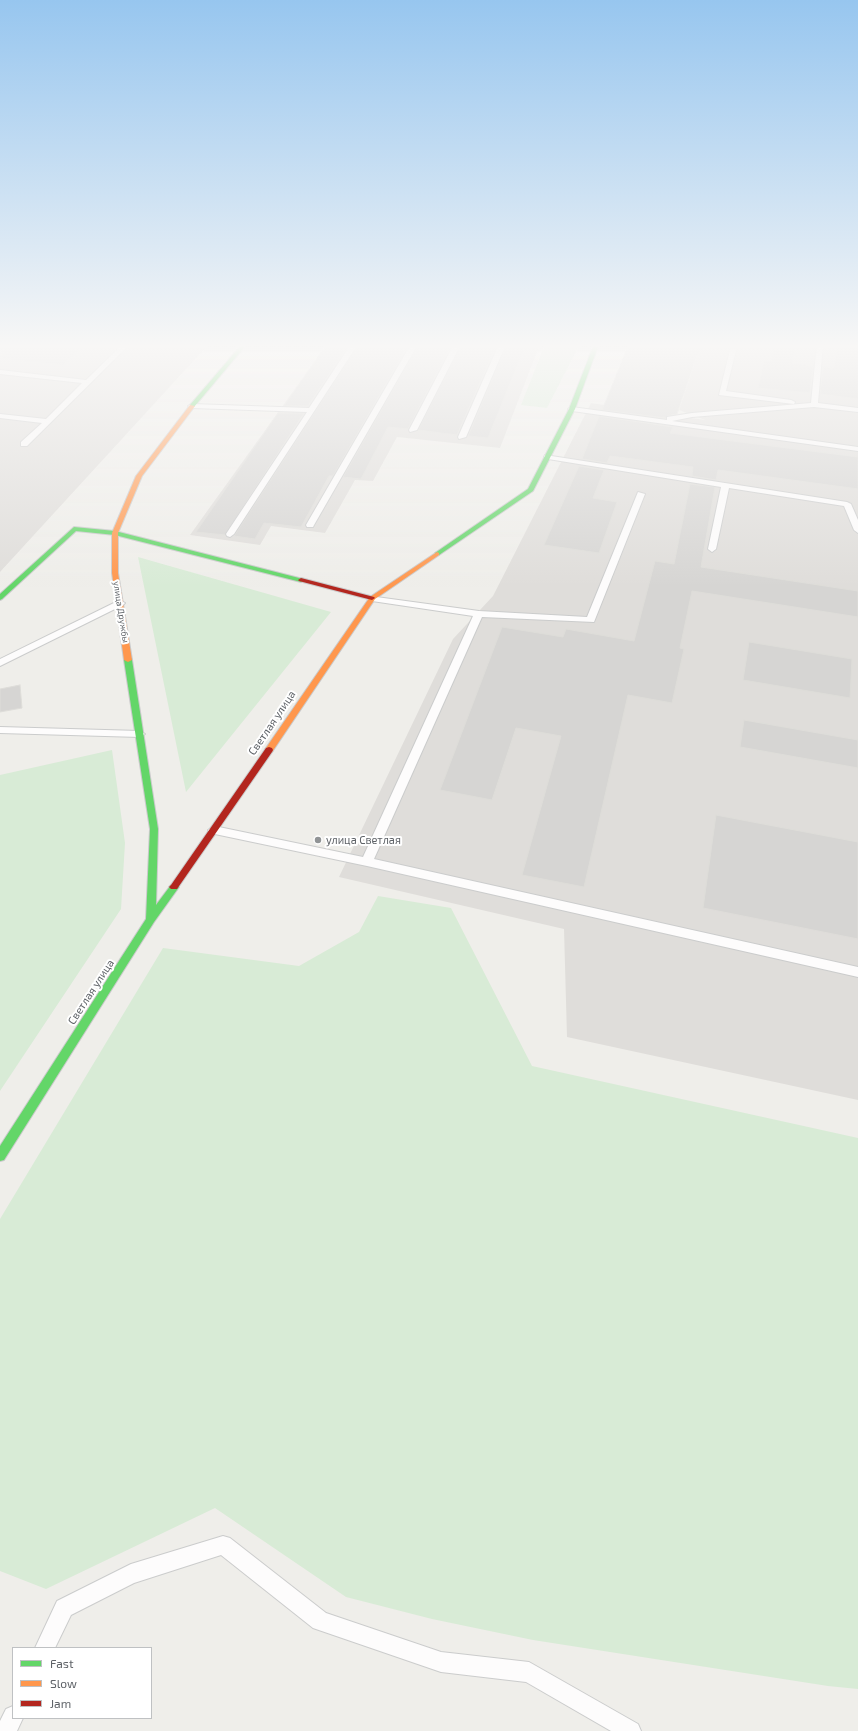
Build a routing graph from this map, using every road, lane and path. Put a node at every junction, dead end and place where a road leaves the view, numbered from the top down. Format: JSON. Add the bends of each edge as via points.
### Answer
{"nodes":[{"id":1,"x":43,"y":425,"type":"edge"},
{"id":2,"x":178,"y":425,"type":"edge"},
{"id":3,"x":301,"y":425,"type":"edge"},
{"id":4,"x":368,"y":425,"type":"edge"},
{"id":5,"x":416,"y":425,"type":"edge"},
{"id":6,"x":467,"y":425,"type":"edge"},
{"id":7,"x":564,"y":425,"type":"edge"},
{"id":8,"x":688,"y":425,"type":"edge"},
{"id":9,"x":413,"y":430,"type":"dead end"},
{"id":10,"x":462,"y":437,"type":"dead end"},
{"id":11,"x":24,"y":444,"type":"dead end"},
{"id":12,"x":858,"y":449,"type":"edge"},
{"id":13,"x":548,"y":457,"type":"junction"},
{"id":14,"x":725,"y":485,"type":"junction"},
{"id":15,"x":641,"y":494,"type":"dead end"},
{"id":16,"x":310,"y":525,"type":"dead end"},
{"id":17,"x":858,"y":530,"type":"edge"},
{"id":18,"x":115,"y":533,"type":"junction"},
{"id":19,"x":230,"y":534,"type":"dead end"},
{"id":20,"x":712,"y":549,"type":"dead end"},
{"id":21,"x":0,"y":598,"type":"edge"},
{"id":22,"x":372,"y":598,"type":"junction"},
{"id":23,"x":120,"y":603,"type":"junction"},
{"id":24,"x":479,"y":614,"type":"junction"},
{"id":25,"x":0,"y":663,"type":"edge"},
{"id":26,"x":0,"y":730,"type":"edge"},
{"id":27,"x":140,"y":734,"type":"junction"},
{"id":28,"x":214,"y":830,"type":"junction"},
{"id":29,"x":367,"y":862,"type":"junction"},
{"id":30,"x":151,"y":920,"type":"junction"},
{"id":31,"x":858,"y":972,"type":"edge"},
{"id":32,"x":0,"y":1156,"type":"edge"},
{"id":33,"x":45,"y":1647,"type":"edge"},
{"id":34,"x":12,"y":1718,"type":"edge"},
{"id":35,"x":6,"y":1731,"type":"edge"},
{"id":36,"x":631,"y":1731,"type":"edge"}],
"edges":[{"from":1,"to":11,"type":"lane"},
{"from":2,"to":18,"type":"street","name":"улица Дружбы","via":[[139,476]]},
{"from":3,"to":19,"type":"lane"},
{"from":4,"to":16,"type":"lane"},
{"from":5,"to":9,"type":"lane"},
{"from":6,"to":10,"type":"lane"},
{"from":7,"to":13,"type":"street","name":"Светлая улица"},
{"from":8,"to":12,"type":"lane"},
{"from":13,"to":14,"type":"lane"},
{"from":13,"to":22,"type":"street","name":"Светлая улица","via":[[531,490]]},
{"from":14,"to":17,"type":"lane","via":[[847,504]]},
{"from":14,"to":20,"type":"lane"},
{"from":15,"to":24,"type":"lane","via":[[591,620]]},
{"from":18,"to":21,"type":"street","via":[[74,529]]},
{"from":18,"to":22,"type":"street"},
{"from":18,"to":23,"type":"street","name":"улица Дружбы","via":[[115,573]]},
{"from":22,"to":24,"type":"lane"},
{"from":22,"to":28,"type":"street","name":"Светлая улица"},
{"from":23,"to":25,"type":"lane"},
{"from":23,"to":27,"type":"street","name":"улица Дружбы"},
{"from":24,"to":29,"type":"lane"},
{"from":26,"to":27,"type":"lane"},
{"from":27,"to":30,"type":"street","name":"улица Дружбы","via":[[154,828]]},
{"from":28,"to":29,"type":"lane"},
{"from":28,"to":30,"type":"street","name":"Светлая улица"},
{"from":29,"to":31,"type":"lane"},
{"from":30,"to":32,"type":"street","name":"Светлая улица"},
{"from":33,"to":36,"type":"lane","via":[[64,1608],[131,1574],[223,1545],[320,1621],[441,1662],[529,1672]]},
{"from":34,"to":35,"type":"lane"}]}
